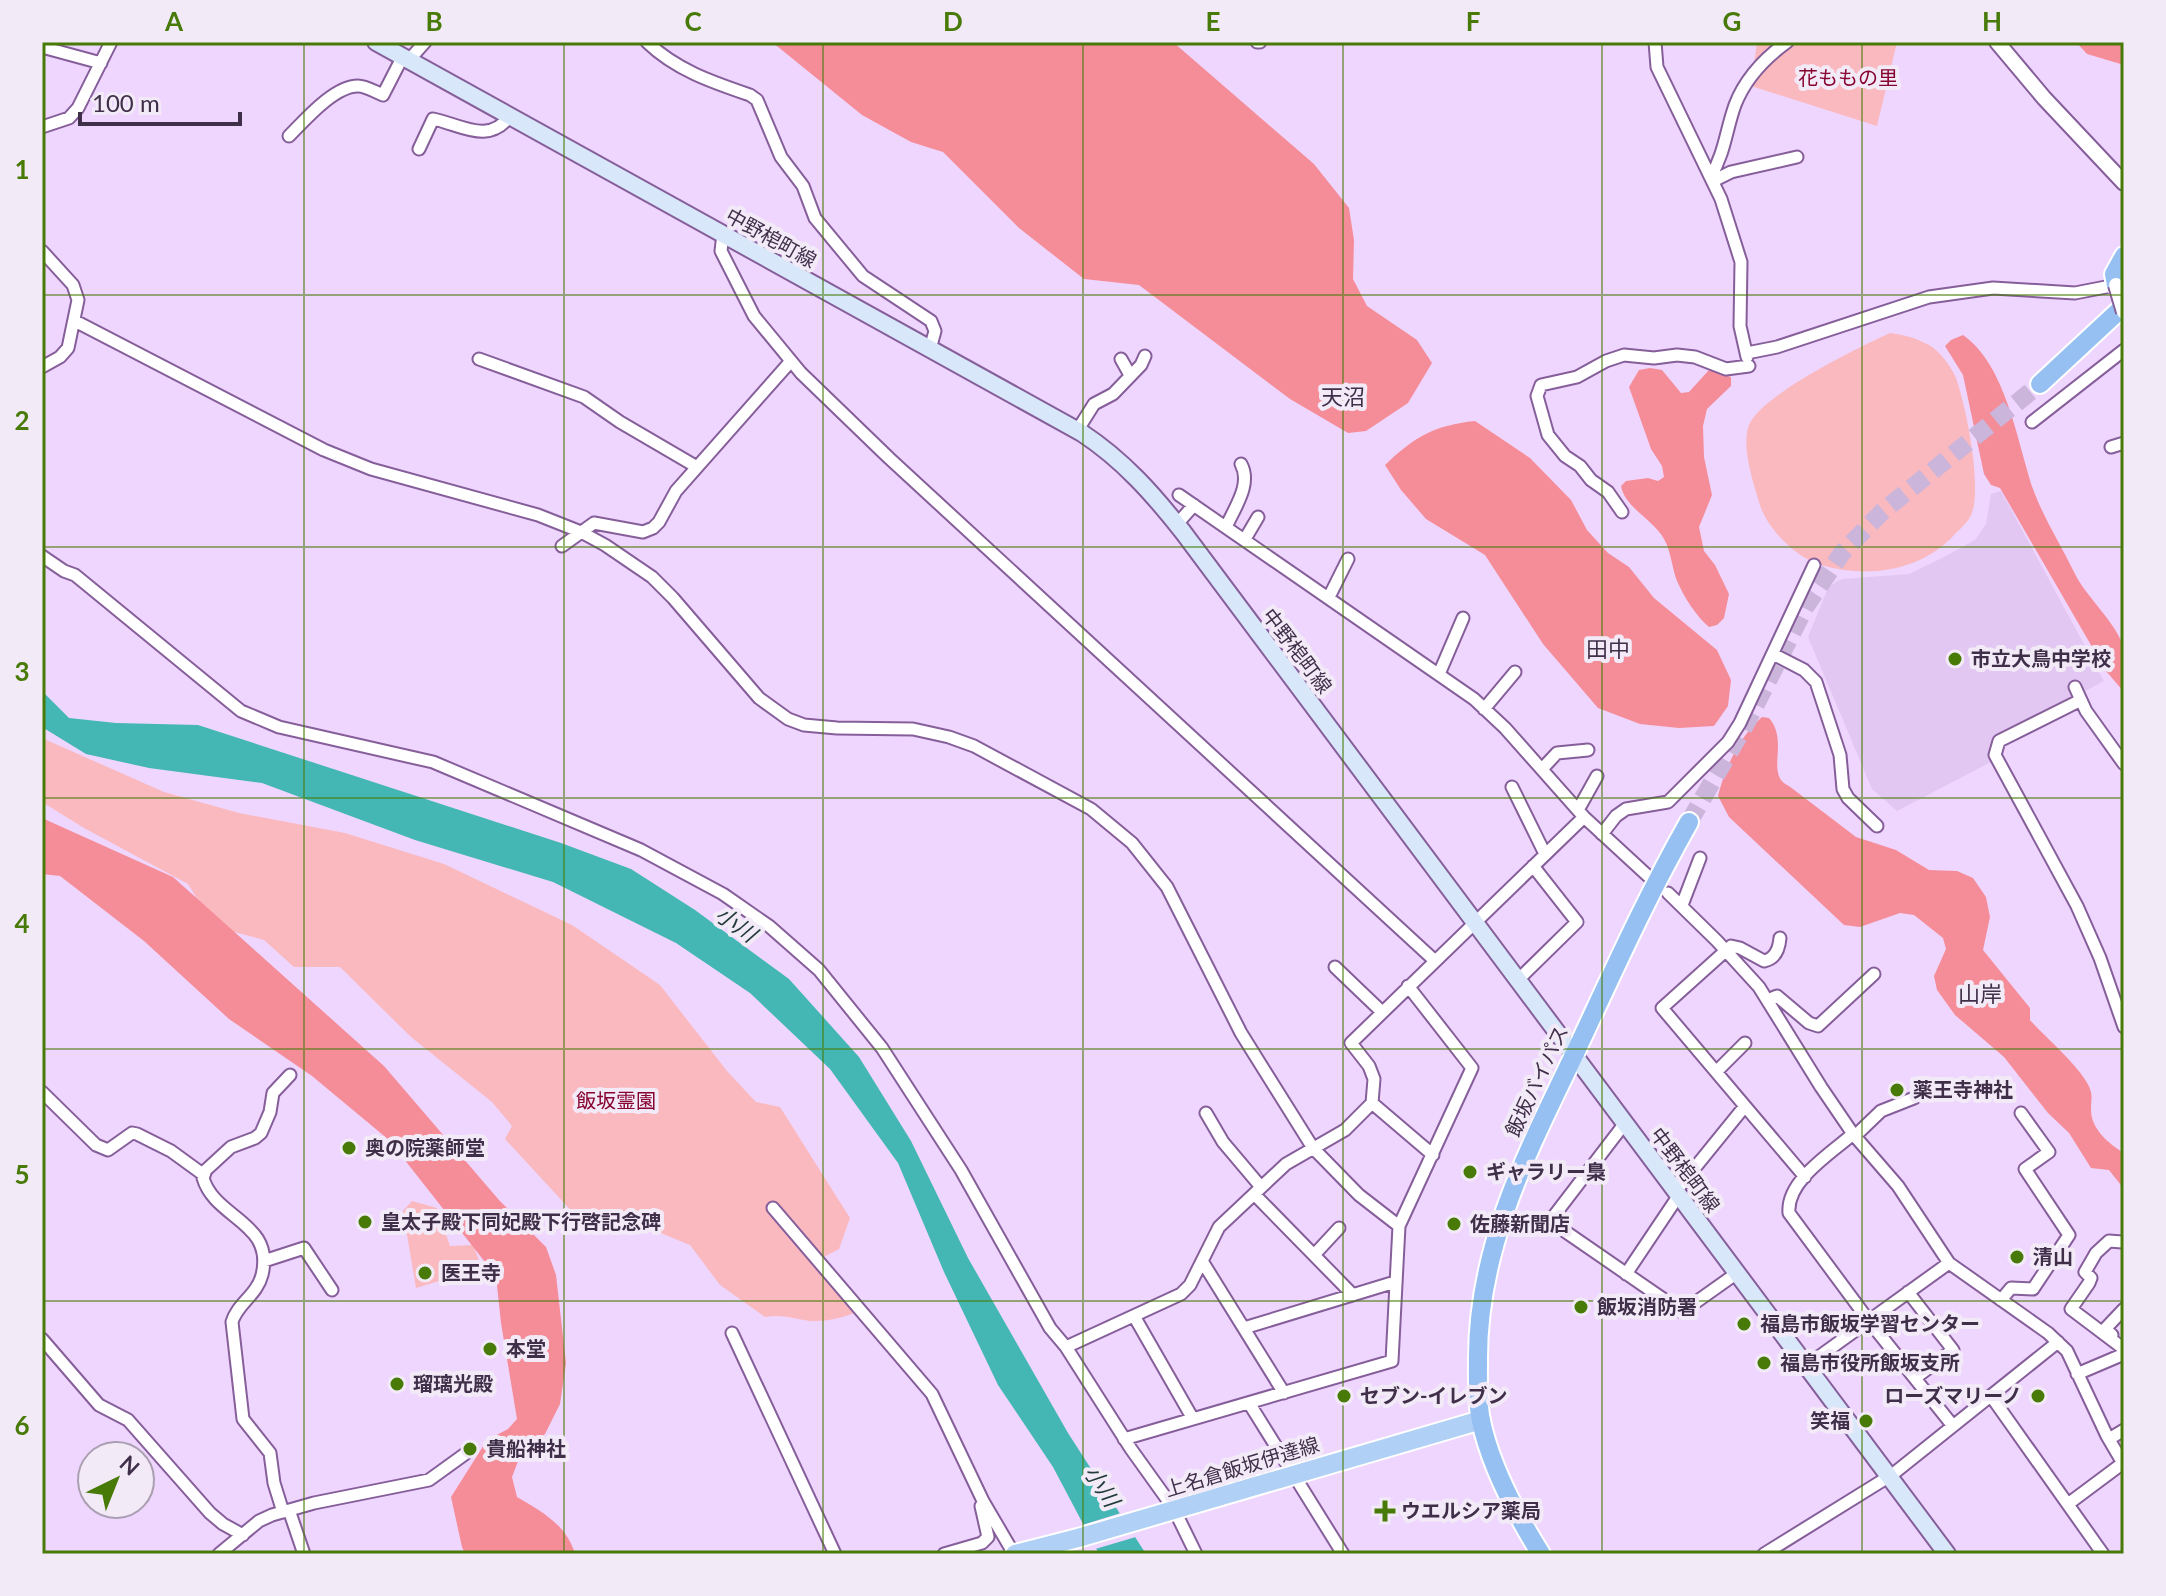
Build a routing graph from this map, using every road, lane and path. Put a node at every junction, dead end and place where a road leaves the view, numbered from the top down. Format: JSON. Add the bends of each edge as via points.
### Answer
{"nodes":[{"id":1,"x":111,"y":42,"type":"edge"},
{"id":2,"x":376,"y":42,"type":"edge"},
{"id":3,"x":425,"y":42,"type":"edge"},
{"id":4,"x":647,"y":42,"type":"edge"},
{"id":5,"x":1655,"y":42,"type":"edge"},
{"id":6,"x":1787,"y":42,"type":"edge"},
{"id":7,"x":1997,"y":42,"type":"edge"},
{"id":8,"x":42,"y":47,"type":"edge"},
{"id":9,"x":406,"y":58,"type":"junction"},
{"id":10,"x":101,"y":63,"type":"junction"},
{"id":11,"x":510,"y":116,"type":"junction"},
{"id":12,"x":42,"y":127,"type":"edge"},
{"id":13,"x":289,"y":136,"type":"dead end"},
{"id":14,"x":419,"y":149,"type":"dead end"},
{"id":15,"x":1797,"y":157,"type":"dead end"},
{"id":16,"x":1712,"y":179,"type":"junction"},
{"id":17,"x":2124,"y":183,"type":"edge"},
{"id":18,"x":723,"y":234,"type":"junction"},
{"id":19,"x":42,"y":251,"type":"edge"},
{"id":20,"x":2124,"y":256,"type":"edge"},
{"id":21,"x":2116,"y":285,"type":"junction"},
{"id":22,"x":2124,"y":309,"type":"edge"},
{"id":23,"x":75,"y":321,"type":"junction"},
{"id":24,"x":930,"y":349,"type":"junction"},
{"id":25,"x":2124,"y":350,"type":"edge"},
{"id":26,"x":1747,"y":353,"type":"junction"},
{"id":27,"x":1145,"y":356,"type":"dead end"},
{"id":28,"x":479,"y":359,"type":"dead end"},
{"id":29,"x":1121,"y":359,"type":"dead end"},
{"id":30,"x":791,"y":361,"type":"junction"},
{"id":31,"x":42,"y":367,"type":"edge"},
{"id":32,"x":1130,"y":375,"type":"junction"},
{"id":33,"x":2040,"y":384,"type":"tunnel mouth"},
{"id":34,"x":2032,"y":422,"type":"dead end"},
{"id":35,"x":1077,"y":431,"type":"junction"},
{"id":36,"x":2124,"y":443,"type":"edge"},
{"id":37,"x":2111,"y":447,"type":"dead end"},
{"id":38,"x":1241,"y":464,"type":"dead end"},
{"id":39,"x":697,"y":467,"type":"junction"},
{"id":40,"x":1179,"y":495,"type":"dead end"},
{"id":41,"x":1194,"y":505,"type":"junction"},
{"id":42,"x":1622,"y":512,"type":"dead end"},
{"id":43,"x":1258,"y":517,"type":"dead end"},
{"id":44,"x":1177,"y":524,"type":"junction"},
{"id":45,"x":1226,"y":527,"type":"junction"},
{"id":46,"x":581,"y":532,"type":"junction"},
{"id":47,"x":1245,"y":539,"type":"junction"},
{"id":48,"x":562,"y":546,"type":"dead end"},
{"id":49,"x":42,"y":556,"type":"edge"},
{"id":50,"x":1348,"y":559,"type":"dead end"},
{"id":51,"x":1814,"y":565,"type":"dead end"},
{"id":52,"x":1329,"y":597,"type":"junction"},
{"id":53,"x":1463,"y":618,"type":"dead end"},
{"id":54,"x":1773,"y":654,"type":"junction"},
{"id":55,"x":1515,"y":672,"type":"dead end"},
{"id":56,"x":1439,"y":674,"type":"junction"},
{"id":57,"x":2075,"y":687,"type":"dead end"},
{"id":58,"x":2081,"y":700,"type":"junction"},
{"id":59,"x":1484,"y":709,"type":"junction"},
{"id":60,"x":1588,"y":750,"type":"dead end"},
{"id":61,"x":2124,"y":764,"type":"edge"},
{"id":62,"x":1542,"y":769,"type":"junction"},
{"id":63,"x":1597,"y":776,"type":"dead end"},
{"id":64,"x":1512,"y":787,"type":"dead end"},
{"id":65,"x":1581,"y":814,"type":"junction"},
{"id":66,"x":1689,"y":822,"type":"tunnel mouth"},
{"id":67,"x":1877,"y":826,"type":"dead end"},
{"id":68,"x":1602,"y":834,"type":"junction"},
{"id":69,"x":1545,"y":854,"type":"junction"},
{"id":70,"x":1700,"y":858,"type":"dead end"},
{"id":71,"x":1533,"y":866,"type":"junction"},
{"id":72,"x":1648,"y":876,"type":"dead end"},
{"id":73,"x":1668,"y":893,"type":"dead end"},
{"id":74,"x":1682,"y":905,"type":"junction"},
{"id":75,"x":1475,"y":921,"type":"junction"},
{"id":76,"x":1780,"y":938,"type":"dead end"},
{"id":77,"x":1726,"y":950,"type":"junction"},
{"id":78,"x":1434,"y":960,"type":"junction"},
{"id":79,"x":1335,"y":967,"type":"dead end"},
{"id":80,"x":1874,"y":974,"type":"dead end"},
{"id":81,"x":1518,"y":980,"type":"junction"},
{"id":82,"x":1408,"y":986,"type":"junction"},
{"id":83,"x":1767,"y":1000,"type":"junction"},
{"id":84,"x":1382,"y":1012,"type":"junction"},
{"id":85,"x":2124,"y":1027,"type":"edge"},
{"id":86,"x":1745,"y":1043,"type":"dead end"},
{"id":87,"x":1574,"y":1055,"type":"junction"},
{"id":88,"x":1716,"y":1072,"type":"junction"},
{"id":89,"x":290,"y":1075,"type":"dead end"},
{"id":90,"x":1929,"y":1085,"type":"dead end"},
{"id":91,"x":42,"y":1092,"type":"edge"},
{"id":92,"x":1372,"y":1103,"type":"junction"},
{"id":93,"x":1745,"y":1106,"type":"junction"},
{"id":94,"x":1206,"y":1113,"type":"dead end"},
{"id":95,"x":2021,"y":1113,"type":"dead end"},
{"id":96,"x":1625,"y":1123,"type":"junction"},
{"id":97,"x":1854,"y":1135,"type":"junction"},
{"id":98,"x":1313,"y":1148,"type":"junction"},
{"id":99,"x":1433,"y":1155,"type":"junction"},
{"id":100,"x":204,"y":1175,"type":"junction"},
{"id":101,"x":1805,"y":1177,"type":"junction"},
{"id":102,"x":1258,"y":1191,"type":"junction"},
{"id":103,"x":1677,"y":1193,"type":"junction"},
{"id":104,"x":773,"y":1208,"type":"dead end"},
{"id":105,"x":1399,"y":1226,"type":"junction"},
{"id":106,"x":1339,"y":1228,"type":"dead end"},
{"id":107,"x":2122,"y":1242,"type":"dead end"},
{"id":108,"x":1314,"y":1255,"type":"junction"},
{"id":109,"x":264,"y":1261,"type":"junction"},
{"id":110,"x":1202,"y":1261,"type":"junction"},
{"id":111,"x":1949,"y":1263,"type":"junction"},
{"id":112,"x":1737,"y":1273,"type":"junction"},
{"id":113,"x":1626,"y":1274,"type":"junction"},
{"id":114,"x":1395,"y":1282,"type":"junction"},
{"id":115,"x":332,"y":1290,"type":"dead end"},
{"id":116,"x":1908,"y":1292,"type":"junction"},
{"id":117,"x":1353,"y":1295,"type":"junction"},
{"id":118,"x":2001,"y":1300,"type":"junction"},
{"id":119,"x":2124,"y":1309,"type":"edge"},
{"id":120,"x":1134,"y":1316,"type":"junction"},
{"id":121,"x":1869,"y":1321,"type":"junction"},
{"id":122,"x":1244,"y":1328,"type":"junction"},
{"id":123,"x":732,"y":1333,"type":"dead end"},
{"id":124,"x":42,"y":1339,"type":"edge"},
{"id":125,"x":2058,"y":1342,"type":"junction"},
{"id":126,"x":1066,"y":1347,"type":"junction"},
{"id":127,"x":2124,"y":1350,"type":"edge"},
{"id":128,"x":1806,"y":1366,"type":"junction"},
{"id":129,"x":2077,"y":1374,"type":"junction"},
{"id":130,"x":1915,"y":1378,"type":"junction"},
{"id":131,"x":1284,"y":1393,"type":"junction"},
{"id":132,"x":1991,"y":1396,"type":"junction"},
{"id":133,"x":1249,"y":1403,"type":"junction"},
{"id":134,"x":1193,"y":1419,"type":"junction"},
{"id":135,"x":1481,"y":1420,"type":"junction"},
{"id":136,"x":1953,"y":1426,"type":"junction"},
{"id":137,"x":2124,"y":1430,"type":"edge"},
{"id":138,"x":1124,"y":1439,"type":"junction"},
{"id":139,"x":2109,"y":1439,"type":"junction"},
{"id":140,"x":465,"y":1454,"type":"dead end"},
{"id":141,"x":2124,"y":1464,"type":"edge"},
{"id":142,"x":1293,"y":1475,"type":"junction"},
{"id":143,"x":1889,"y":1476,"type":"junction"},
{"id":144,"x":983,"y":1501,"type":"junction"},
{"id":145,"x":2068,"y":1504,"type":"junction"},
{"id":146,"x":286,"y":1511,"type":"junction"},
{"id":147,"x":1168,"y":1512,"type":"junction"},
{"id":148,"x":243,"y":1535,"type":"junction"},
{"id":149,"x":1943,"y":1553,"type":"edge"},
{"id":150,"x":219,"y":1554,"type":"edge"},
{"id":151,"x":304,"y":1554,"type":"edge"},
{"id":152,"x":835,"y":1554,"type":"edge"},
{"id":153,"x":944,"y":1554,"type":"edge"},
{"id":154,"x":1014,"y":1554,"type":"edge"},
{"id":155,"x":1196,"y":1554,"type":"edge"},
{"id":156,"x":1343,"y":1554,"type":"edge"},
{"id":157,"x":1541,"y":1554,"type":"edge"},
{"id":158,"x":1764,"y":1554,"type":"edge"},
{"id":159,"x":2103,"y":1554,"type":"edge"}],
"edges":[{"from":1,"to":10,"type":"street"},
{"from":2,"to":9,"type":"main road","name":"中野梍町線"},
{"from":3,"to":9,"type":"street"},
{"from":4,"to":24,"type":"street","via":[[688,71],[757,100],[815,218],[863,276],[931,321],[935,331]]},
{"from":5,"to":16,"type":"street","via":[[1657,67]]},
{"from":6,"to":16,"type":"street","via":[[1746,83]]},
{"from":7,"to":17,"type":"street"},
{"from":8,"to":10,"type":"street"},
{"from":9,"to":11,"type":"main road","name":"中野梍町線"},
{"from":9,"to":13,"type":"street","via":[[383,95],[351,87],[327,98]]},
{"from":10,"to":12,"type":"street","via":[[69,118]]},
{"from":11,"to":14,"type":"street","via":[[490,132],[433,119]]},
{"from":11,"to":18,"type":"main road","name":"中野梍町線"},
{"from":15,"to":16,"type":"street"},
{"from":16,"to":26,"type":"street","via":[[1741,262],[1740,326]]},
{"from":18,"to":24,"type":"main road","name":"中野梍町線"},
{"from":18,"to":30,"type":"street","via":[[721,251],[754,316]]},
{"from":19,"to":23,"type":"street","via":[[73,285],[78,300]]},
{"from":20,"to":21,"type":"highway","via":[[2114,274]]},
{"from":21,"to":22,"type":"street","bridge":true},
{"from":21,"to":26,"type":"street","via":[[2075,293],[1993,288],[1929,297]]},
{"from":22,"to":33,"type":"highway"},
{"from":23,"to":31,"type":"street","via":[[68,348]]},
{"from":23,"to":46,"type":"street","via":[[324,450]]},
{"from":24,"to":35,"type":"main road","name":"中野梍町線"},
{"from":25,"to":34,"type":"street"},
{"from":26,"to":42,"type":"street","via":[[1749,368],[1726,369],[1695,357],[1624,355],[1577,377],[1541,385],[1537,396],[1548,435]]},
{"from":27,"to":32,"type":"street"},
{"from":28,"to":39,"type":"street","via":[[584,397]]},
{"from":29,"to":32,"type":"street"},
{"from":30,"to":39,"type":"street"},
{"from":30,"to":78,"type":"street","via":[[889,458]]},
{"from":32,"to":35,"type":"street","via":[[1113,394],[1094,404]]},
{"from":35,"to":44,"type":"main road","name":"中野梍町線","via":[[1126,466]]},
{"from":36,"to":37,"type":"street"},
{"from":38,"to":45,"type":"street","via":[[1246,482]]},
{"from":39,"to":46,"type":"street","via":[[650,530],[594,523]]},
{"from":40,"to":41,"type":"street"},
{"from":41,"to":44,"type":"street"},
{"from":41,"to":45,"type":"street"},
{"from":43,"to":47,"type":"street"},
{"from":44,"to":75,"type":"main road","name":"中野梍町線"},
{"from":45,"to":47,"type":"street"},
{"from":46,"to":48,"type":"street"},
{"from":46,"to":98,"type":"street","via":[[652,577],[759,698],[788,719],[804,725],[913,729],[949,737],[1066,795],[1118,829],[1167,887],[1241,1033]]},
{"from":47,"to":52,"type":"street"},
{"from":49,"to":126,"type":"street","via":[[75,575],[251,717],[433,762],[641,850],[723,894],[769,926],[819,970],[882,1048]]},
{"from":50,"to":52,"type":"street"},
{"from":51,"to":54,"type":"street"},
{"from":52,"to":56,"type":"street"},
{"from":53,"to":56,"type":"street"},
{"from":54,"to":67,"type":"street","via":[[1816,682],[1840,755],[1843,789]]},
{"from":54,"to":68,"type":"street","via":[[1728,742],[1668,802],[1626,809]]},
{"from":55,"to":59,"type":"street"},
{"from":56,"to":59,"type":"street"},
{"from":57,"to":58,"type":"street"},
{"from":58,"to":61,"type":"street"},
{"from":58,"to":85,"type":"street","via":[[1999,741],[1995,755],[2077,906]]},
{"from":59,"to":62,"type":"street"},
{"from":60,"to":62,"type":"street","via":[[1557,753]]},
{"from":62,"to":65,"type":"street"},
{"from":63,"to":65,"type":"street"},
{"from":64,"to":69,"type":"street"},
{"from":65,"to":68,"type":"street"},
{"from":65,"to":69,"type":"street"},
{"from":66,"to":87,"type":"highway","name":"飯坂バイパス"},
{"from":68,"to":72,"type":"street"},
{"from":69,"to":71,"type":"street"},
{"from":70,"to":74,"type":"street"},
{"from":71,"to":75,"type":"street"},
{"from":71,"to":81,"type":"street","via":[[1577,922]]},
{"from":73,"to":74,"type":"street"},
{"from":74,"to":77,"type":"street"},
{"from":75,"to":78,"type":"street"},
{"from":75,"to":81,"type":"main road","name":"中野梍町線"},
{"from":76,"to":77,"type":"street","via":[[1770,960],[1735,946]]},
{"from":77,"to":83,"type":"street"},
{"from":77,"to":88,"type":"street","via":[[1662,1008]]},
{"from":78,"to":82,"type":"street"},
{"from":79,"to":84,"type":"street"},
{"from":80,"to":83,"type":"street","via":[[1818,1026],[1777,996]]},
{"from":81,"to":87,"type":"main road","name":"中野梍町線"},
{"from":82,"to":84,"type":"street"},
{"from":82,"to":99,"type":"street","via":[[1472,1068]]},
{"from":83,"to":97,"type":"street"},
{"from":84,"to":92,"type":"street","via":[[1351,1043],[1374,1079]]},
{"from":86,"to":88,"type":"street"},
{"from":87,"to":96,"type":"main road","name":"中野梍町線"},
{"from":87,"to":135,"type":"highway","name":"飯坂バイパス","via":[[1508,1197],[1490,1255],[1477,1329]]},
{"from":88,"to":93,"type":"street"},
{"from":89,"to":100,"type":"street","via":[[273,1093],[261,1133],[231,1147]]},
{"from":90,"to":97,"type":"street","via":[[1914,1098],[1881,1111]]},
{"from":91,"to":100,"type":"street","via":[[96,1145],[108,1150],[137,1134]]},
{"from":92,"to":98,"type":"street","via":[[1345,1130]]},
{"from":92,"to":99,"type":"street"},
{"from":93,"to":101,"type":"street"},
{"from":93,"to":103,"type":"street"},
{"from":94,"to":102,"type":"street"},
{"from":95,"to":118,"type":"street","via":[[2049,1152],[2025,1169],[2069,1235],[2033,1289],[2011,1288]]},
{"from":96,"to":103,"type":"main road","name":"中野梍町線"},
{"from":96,"to":113,"type":"street","via":[[1550,1221]]},
{"from":97,"to":101,"type":"street"},
{"from":97,"to":111,"type":"street","via":[[1898,1186]]},
{"from":98,"to":102,"type":"street","via":[[1286,1164]]},
{"from":98,"to":105,"type":"street"},
{"from":99,"to":105,"type":"street"},
{"from":100,"to":109,"type":"street","via":[[208,1191],[260,1241]]},
{"from":101,"to":121,"type":"street","via":[[1789,1197],[1789,1213]]},
{"from":102,"to":108,"type":"street"},
{"from":102,"to":110,"type":"street","via":[[1219,1227]]},
{"from":103,"to":112,"type":"main road","name":"中野梍町線"},
{"from":103,"to":113,"type":"street"},
{"from":104,"to":144,"type":"street","via":[[932,1394]]},
{"from":105,"to":114,"type":"street"},
{"from":106,"to":108,"type":"street"},
{"from":107,"to":127,"type":"street","via":[[2109,1241],[2096,1253],[2085,1272],[2089,1283],[2071,1309]]},
{"from":108,"to":117,"type":"street"},
{"from":109,"to":115,"type":"street","via":[[304,1248]]},
{"from":109,"to":146,"type":"street","via":[[258,1289],[232,1322],[243,1419],[270,1453],[274,1483]]},
{"from":110,"to":120,"type":"street","via":[[1181,1294]]},
{"from":110,"to":122,"type":"street"},
{"from":111,"to":116,"type":"street"},
{"from":111,"to":118,"type":"street"},
{"from":112,"to":113,"type":"street","via":[[1682,1312]]},
{"from":112,"to":128,"type":"main road","name":"中野梍町線"},
{"from":114,"to":117,"type":"street"},
{"from":114,"to":131,"type":"street","via":[[1392,1361]]},
{"from":116,"to":121,"type":"street"},
{"from":116,"to":130,"type":"street","via":[[1953,1350]]},
{"from":117,"to":122,"type":"street"},
{"from":118,"to":125,"type":"street"},
{"from":119,"to":127,"type":"street","via":[[2105,1329]]},
{"from":120,"to":126,"type":"street"},
{"from":120,"to":134,"type":"street"},
{"from":121,"to":128,"type":"street"},
{"from":121,"to":130,"type":"street"},
{"from":122,"to":131,"type":"street"},
{"from":123,"to":152,"type":"street"},
{"from":124,"to":148,"type":"street","via":[[99,1405],[128,1420],[210,1513]]},
{"from":125,"to":129,"type":"street"},
{"from":125,"to":132,"type":"street"},
{"from":126,"to":138,"type":"street"},
{"from":127,"to":129,"type":"street"},
{"from":128,"to":143,"type":"main road","name":"中野梍町線"},
{"from":129,"to":139,"type":"street"},
{"from":130,"to":136,"type":"street"},
{"from":131,"to":133,"type":"street"},
{"from":132,"to":136,"type":"street"},
{"from":132,"to":145,"type":"street"},
{"from":133,"to":134,"type":"street"},
{"from":133,"to":142,"type":"street"},
{"from":134,"to":138,"type":"street"},
{"from":135,"to":142,"type":"main road","name":"上名倉飯坂伊達線"},
{"from":135,"to":157,"type":"highway","name":"飯坂バイパス","via":[[1498,1472]]},
{"from":136,"to":143,"type":"street"},
{"from":137,"to":139,"type":"street"},
{"from":138,"to":147,"type":"street"},
{"from":139,"to":141,"type":"street"},
{"from":140,"to":146,"type":"street","via":[[429,1480]]},
{"from":141,"to":145,"type":"street"},
{"from":142,"to":147,"type":"main road","name":"上名倉飯坂伊達線"},
{"from":142,"to":156,"type":"street"},
{"from":143,"to":149,"type":"main road","name":"中野梍町線"},
{"from":143,"to":158,"type":"street"},
{"from":144,"to":153,"type":"street","via":[[988,1537]]},
{"from":144,"to":154,"type":"street"},
{"from":145,"to":159,"type":"street"},
{"from":146,"to":148,"type":"street","via":[[264,1518]]},
{"from":146,"to":151,"type":"street"},
{"from":147,"to":154,"type":"main road","name":"上名倉飯坂伊達線"},
{"from":147,"to":155,"type":"street"},
{"from":148,"to":150,"type":"street"}]}
